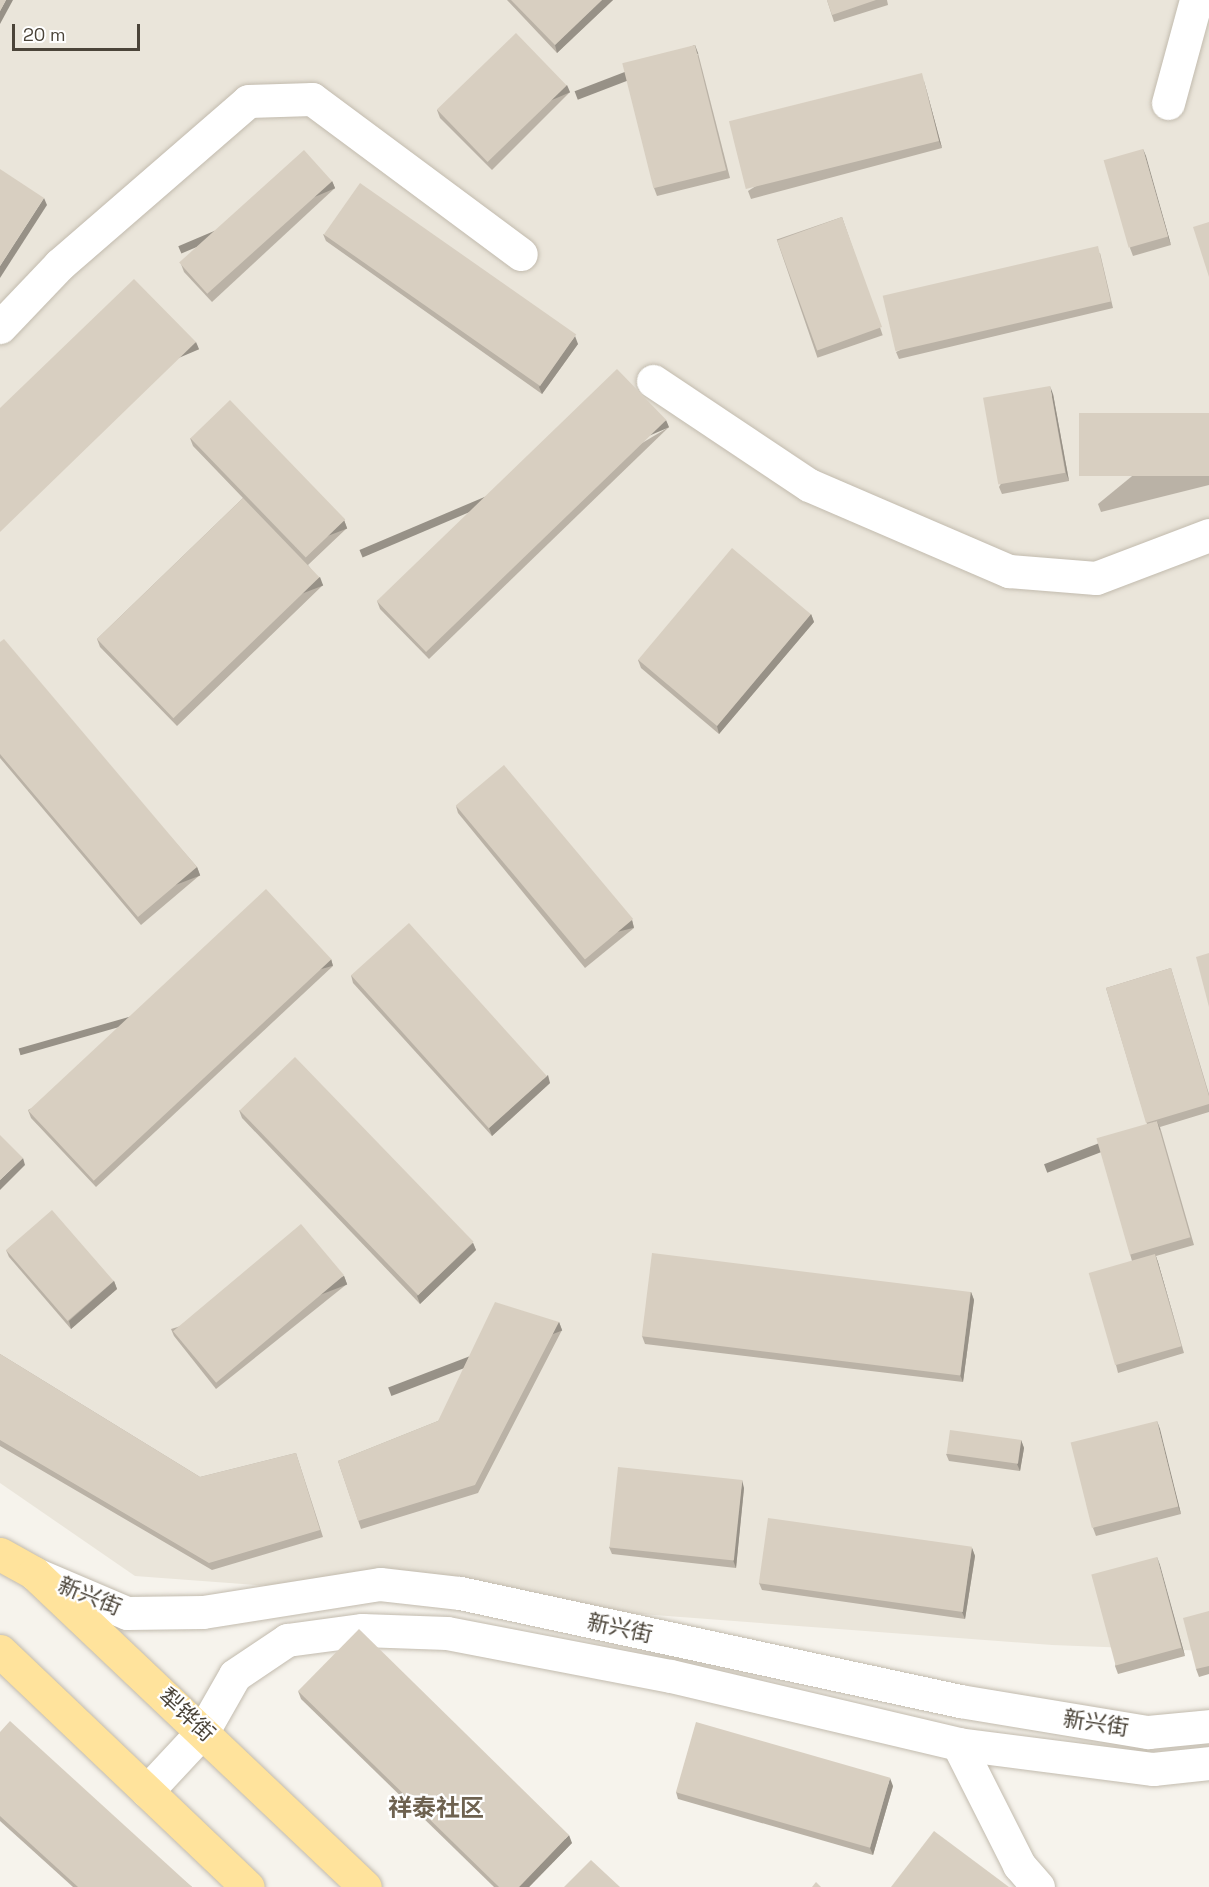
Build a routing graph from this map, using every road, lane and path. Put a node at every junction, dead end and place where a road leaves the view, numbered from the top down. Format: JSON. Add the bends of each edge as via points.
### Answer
{"nodes":[{"id":1,"x":1196,"y":0,"type":"edge"},
{"id":2,"x":1168,"y":103,"type":"dead end"},
{"id":3,"x":521,"y":254,"type":"dead end"},
{"id":4,"x":0,"y":327,"type":"edge"},
{"id":5,"x":653,"y":381,"type":"dead end"},
{"id":6,"x":1209,"y":535,"type":"edge"},
{"id":7,"x":0,"y":1539,"type":"edge"},
{"id":8,"x":0,"y":1554,"type":"edge"},
{"id":9,"x":34,"y":1574,"type":"junction"},
{"id":10,"x":0,"y":1651,"type":"edge"},
{"id":11,"x":0,"y":1662,"type":"edge"},
{"id":12,"x":30,"y":1680,"type":"junction"},
{"id":13,"x":1209,"y":1726,"type":"edge"},
{"id":14,"x":203,"y":1731,"type":"junction"},
{"id":15,"x":958,"y":1744,"type":"junction"},
{"id":16,"x":1209,"y":1763,"type":"edge"},
{"id":17,"x":147,"y":1791,"type":"junction"},
{"id":18,"x":248,"y":1887,"type":"edge"},
{"id":19,"x":365,"y":1887,"type":"edge"},
{"id":20,"x":1038,"y":1887,"type":"edge"}],
"edges":[{"from":1,"to":2,"type":"street"},
{"from":3,"to":4,"type":"street","via":[[312,99],[248,101],[59,265]]},
{"from":5,"to":6,"type":"street","via":[[809,485],[1009,571],[1096,578]]},
{"from":7,"to":9,"type":"street"},
{"from":8,"to":9,"type":"main road","name":"犁铧街"},
{"from":9,"to":13,"type":"street","name":"新兴街","via":[[128,1613],[203,1612],[380,1584],[460,1593],[960,1701],[1149,1732]]},
{"from":9,"to":14,"type":"main road","name":"犁铧街"},
{"from":10,"to":12,"type":"main road"},
{"from":11,"to":12,"type":"street"},
{"from":12,"to":17,"type":"main road"},
{"from":14,"to":15,"type":"street","name":"新兴街","via":[[235,1675],[287,1640],[362,1630],[447,1633],[659,1674]]},
{"from":14,"to":17,"type":"street","name":"新兴街"},
{"from":14,"to":19,"type":"main road","name":"犁铧街"},
{"from":15,"to":16,"type":"street","name":"新兴街","via":[[1153,1769]]},
{"from":15,"to":20,"type":"street","via":[[1019,1865]]},
{"from":17,"to":18,"type":"main road"}]}
